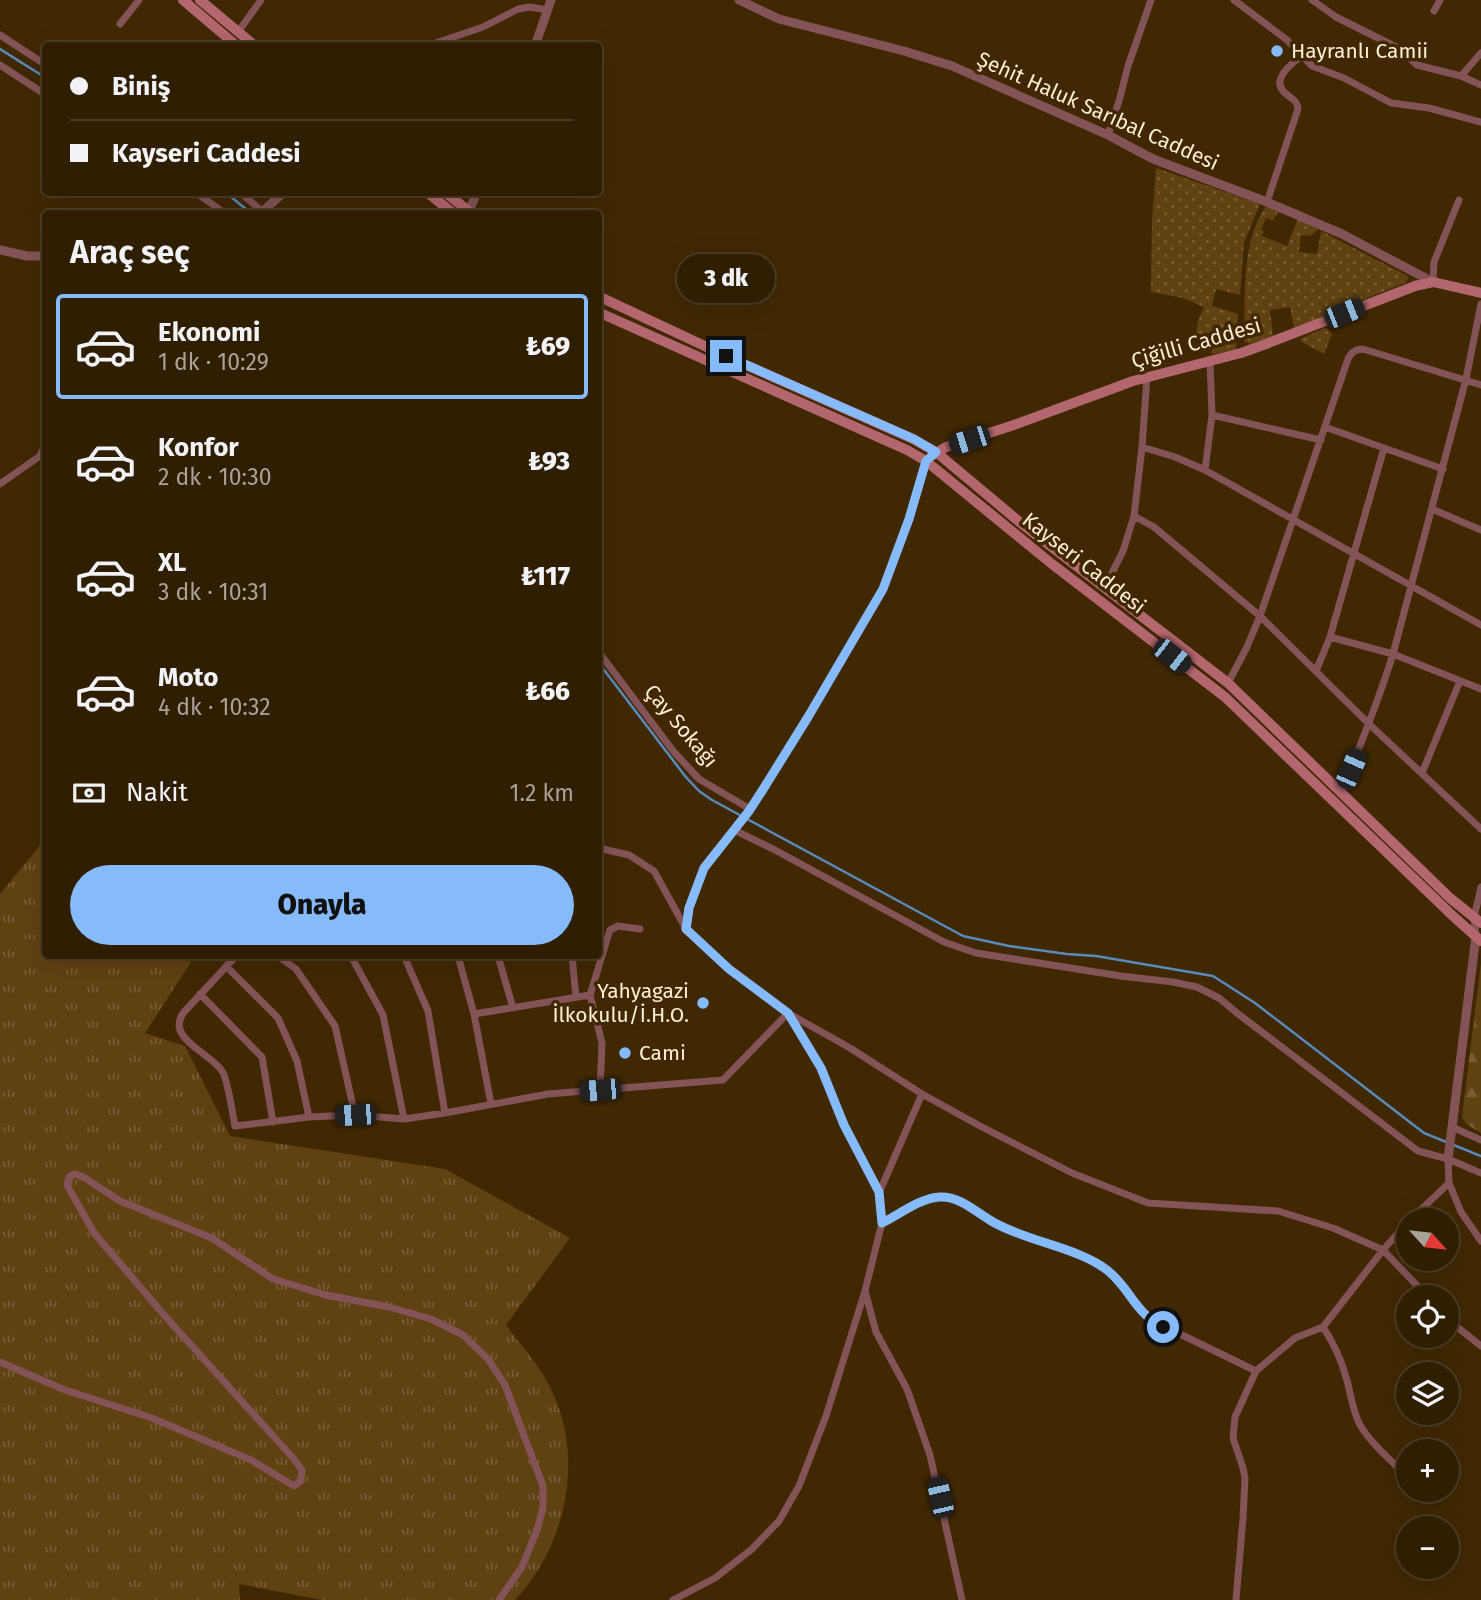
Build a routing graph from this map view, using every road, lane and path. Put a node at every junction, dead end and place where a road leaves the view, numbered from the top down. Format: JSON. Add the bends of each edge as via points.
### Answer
{"nodes":[{"id":1,"x":139,"y":0,"type":"edge"},
{"id":2,"x":183,"y":0,"type":"edge"},
{"id":3,"x":200,"y":0,"type":"edge"},
{"id":4,"x":261,"y":0,"type":"edge"},
{"id":5,"x":739,"y":0,"type":"edge"},
{"id":6,"x":1151,"y":0,"type":"edge"},
{"id":7,"x":1234,"y":0,"type":"edge"},
{"id":8,"x":1312,"y":0,"type":"edge"},
{"id":9,"x":1440,"y":0,"type":"edge"},
{"id":10,"x":549,"y":5,"type":"edge"},
{"id":11,"x":1434,"y":11,"type":"dead end"},
{"id":12,"x":120,"y":24,"type":"dead end"},
{"id":13,"x":0,"y":34,"type":"edge"},
{"id":14,"x":234,"y":41,"type":"edge"},
{"id":15,"x":439,"y":42,"type":"edge"},
{"id":16,"x":536,"y":42,"type":"edge"},
{"id":17,"x":1481,"y":53,"type":"edge"},
{"id":18,"x":1301,"y":56,"type":"junction"},
{"id":19,"x":42,"y":62,"type":"edge"},
{"id":20,"x":0,"y":65,"type":"edge"},
{"id":21,"x":1461,"y":76,"type":"junction"},
{"id":22,"x":1481,"y":85,"type":"edge"},
{"id":23,"x":42,"y":92,"type":"edge"},
{"id":24,"x":1481,"y":122,"type":"edge"},
{"id":25,"x":1108,"y":135,"type":"junction"},
{"id":26,"x":201,"y":196,"type":"edge"},
{"id":27,"x":244,"y":196,"type":"edge"},
{"id":28,"x":280,"y":196,"type":"edge"},
{"id":29,"x":432,"y":196,"type":"edge"},
{"id":30,"x":450,"y":196,"type":"edge"},
{"id":31,"x":1459,"y":200,"type":"dead end"},
{"id":32,"x":1267,"y":202,"type":"junction"},
{"id":33,"x":220,"y":210,"type":"edge"},
{"id":34,"x":259,"y":210,"type":"edge"},
{"id":35,"x":265,"y":210,"type":"edge"},
{"id":36,"x":449,"y":210,"type":"edge"},
{"id":37,"x":468,"y":210,"type":"edge"},
{"id":38,"x":0,"y":250,"type":"edge"},
{"id":39,"x":42,"y":256,"type":"edge"},
{"id":40,"x":1433,"y":282,"type":"junction"},
{"id":41,"x":1481,"y":293,"type":"edge"},
{"id":42,"x":602,"y":298,"type":"edge"},
{"id":43,"x":1481,"y":304,"type":"edge"},
{"id":44,"x":602,"y":314,"type":"edge"},
{"id":45,"x":1210,"y":361,"type":"junction"},
{"id":46,"x":1147,"y":377,"type":"junction"},
{"id":47,"x":1466,"y":379,"type":"junction"},
{"id":48,"x":1481,"y":385,"type":"edge"},
{"id":49,"x":1212,"y":415,"type":"junction"},
{"id":50,"x":1325,"y":427,"type":"junction"},
{"id":51,"x":1321,"y":440,"type":"junction"},
{"id":52,"x":1142,"y":447,"type":"junction"},
{"id":53,"x":1384,"y":448,"type":"junction"},
{"id":54,"x":42,"y":452,"type":"edge"},
{"id":55,"x":936,"y":452,"type":"junction"},
{"id":56,"x":926,"y":461,"type":"junction"},
{"id":57,"x":1443,"y":469,"type":"junction"},
{"id":58,"x":1205,"y":470,"type":"junction"},
{"id":59,"x":0,"y":484,"type":"edge"},
{"id":60,"x":1432,"y":509,"type":"junction"},
{"id":61,"x":1134,"y":516,"type":"junction"},
{"id":62,"x":1294,"y":520,"type":"junction"},
{"id":63,"x":1481,"y":530,"type":"edge"},
{"id":64,"x":1354,"y":554,"type":"junction"},
{"id":65,"x":1411,"y":586,"type":"junction"},
{"id":66,"x":1105,"y":587,"type":"junction"},
{"id":67,"x":1260,"y":617,"type":"junction"},
{"id":68,"x":1481,"y":625,"type":"edge"},
{"id":69,"x":1329,"y":637,"type":"junction"},
{"id":70,"x":1393,"y":654,"type":"junction"},
{"id":71,"x":602,"y":656,"type":"edge"},
{"id":72,"x":1316,"y":671,"type":"junction"},
{"id":73,"x":1460,"y":681,"type":"junction"},
{"id":74,"x":1228,"y":683,"type":"junction"},
{"id":75,"x":1481,"y":689,"type":"edge"},
{"id":76,"x":1369,"y":724,"type":"junction"},
{"id":77,"x":1422,"y":773,"type":"junction"},
{"id":78,"x":1340,"y":792,"type":"junction"},
{"id":79,"x":749,"y":810,"type":"junction"},
{"id":80,"x":1481,"y":829,"type":"edge"},
{"id":81,"x":734,"y":830,"type":"junction"},
{"id":82,"x":602,"y":849,"type":"edge"},
{"id":83,"x":1481,"y":887,"type":"edge"},
{"id":84,"x":1477,"y":921,"type":"edge"},
{"id":85,"x":640,"y":929,"type":"dead end"},
{"id":86,"x":686,"y":929,"type":"junction"},
{"id":87,"x":1478,"y":938,"type":"edge"},
{"id":88,"x":602,"y":956,"type":"edge"},
{"id":89,"x":233,"y":959,"type":"edge"},
{"id":90,"x":282,"y":959,"type":"edge"},
{"id":91,"x":353,"y":959,"type":"edge"},
{"id":92,"x":405,"y":959,"type":"edge"},
{"id":93,"x":459,"y":959,"type":"edge"},
{"id":94,"x":499,"y":959,"type":"edge"},
{"id":95,"x":572,"y":959,"type":"edge"},
{"id":96,"x":601,"y":959,"type":"edge"},
{"id":97,"x":226,"y":966,"type":"junction"},
{"id":98,"x":200,"y":994,"type":"junction"},
{"id":99,"x":590,"y":995,"type":"junction"},
{"id":100,"x":576,"y":997,"type":"junction"},
{"id":101,"x":513,"y":1008,"type":"junction"},
{"id":102,"x":788,"y":1013,"type":"junction"},
{"id":103,"x":474,"y":1014,"type":"junction"},
{"id":104,"x":600,"y":1090,"type":"junction"},
{"id":105,"x":922,"y":1094,"type":"junction"},
{"id":106,"x":491,"y":1104,"type":"junction"},
{"id":107,"x":445,"y":1113,"type":"junction"},
{"id":108,"x":355,"y":1115,"type":"junction"},
{"id":109,"x":309,"y":1117,"type":"junction"},
{"id":110,"x":404,"y":1119,"type":"junction"},
{"id":111,"x":273,"y":1122,"type":"junction"},
{"id":112,"x":1452,"y":1128,"type":"junction"},
{"id":113,"x":1481,"y":1140,"type":"edge"},
{"id":114,"x":1448,"y":1159,"type":"junction"},
{"id":115,"x":1481,"y":1173,"type":"edge"},
{"id":116,"x":1449,"y":1183,"type":"junction"},
{"id":117,"x":879,"y":1192,"type":"junction"},
{"id":118,"x":1423,"y":1208,"type":"edge"},
{"id":119,"x":882,"y":1223,"type":"junction"},
{"id":120,"x":1396,"y":1236,"type":"edge"},
{"id":121,"x":1481,"y":1241,"type":"edge"},
{"id":122,"x":1382,"y":1250,"type":"junction"},
{"id":123,"x":1416,"y":1285,"type":"edge"},
{"id":124,"x":865,"y":1291,"type":"junction"},
{"id":125,"x":1323,"y":1326,"type":"junction"},
{"id":126,"x":1459,"y":1329,"type":"edge"},
{"id":127,"x":1481,"y":1346,"type":"edge"},
{"id":128,"x":0,"y":1362,"type":"edge"},
{"id":129,"x":1256,"y":1371,"type":"junction"},
{"id":130,"x":1396,"y":1465,"type":"edge"},
{"id":131,"x":499,"y":1600,"type":"edge"},
{"id":132,"x":673,"y":1600,"type":"edge"},
{"id":133,"x":961,"y":1600,"type":"edge"},
{"id":134,"x":1236,"y":1600,"type":"edge"}],
"edges":[{"from":1,"to":12,"type":"street"},
{"from":2,"to":14,"type":"main road"},
{"from":3,"to":14,"type":"main road"},
{"from":4,"to":14,"type":"street"},
{"from":5,"to":25,"type":"street","name":"Şehit Haluk Sarıbal Caddesi","via":[[779,19],[951,66]]},
{"from":6,"to":25,"type":"street"},
{"from":7,"to":18,"type":"street"},
{"from":8,"to":21,"type":"street","via":[[1398,48],[1417,65]]},
{"from":9,"to":11,"type":"street"},
{"from":10,"to":15,"type":"street","via":[[518,9]]},
{"from":10,"to":16,"type":"street"},
{"from":13,"to":19,"type":"street"},
{"from":17,"to":21,"type":"street"},
{"from":18,"to":24,"type":"street","via":[[1312,66],[1391,103]]},
{"from":18,"to":32,"type":"street","via":[[1281,80],[1280,87],[1296,100],[1298,109]]},
{"from":20,"to":23,"type":"street"},
{"from":21,"to":22,"type":"street"},
{"from":25,"to":32,"type":"street","name":"Şehit Haluk Sarıbal Caddesi","via":[[1153,159]]},
{"from":26,"to":33,"type":"street"},
{"from":27,"to":34,"type":"street"},
{"from":28,"to":35,"type":"street"},
{"from":29,"to":36,"type":"main road"},
{"from":30,"to":37,"type":"main road"},
{"from":31,"to":40,"type":"street","via":[[1434,262]]},
{"from":32,"to":40,"type":"street","name":"Şehit Haluk Sarıbal Caddesi","via":[[1342,234]]},
{"from":38,"to":39,"type":"street"},
{"from":40,"to":41,"type":"main road","name":"Çiğilli Caddesi"},
{"from":40,"to":45,"type":"main road","name":"Çiğilli Caddesi"},
{"from":42,"to":55,"type":"main road","name":"Kayseri Caddesi"},
{"from":43,"to":47,"type":"street"},
{"from":44,"to":56,"type":"main road","name":"Kayseri Caddesi"},
{"from":45,"to":46,"type":"main road","name":"Çiğilli Caddesi"},
{"from":45,"to":49,"type":"street"},
{"from":46,"to":52,"type":"street"},
{"from":46,"to":55,"type":"main road","name":"Çiğilli Caddesi"},
{"from":47,"to":48,"type":"street"},
{"from":47,"to":50,"type":"street","via":[[1357,350],[1348,359]]},
{"from":47,"to":57,"type":"street"},
{"from":49,"to":51,"type":"street"},
{"from":49,"to":58,"type":"street"},
{"from":50,"to":51,"type":"street"},
{"from":50,"to":53,"type":"street"},
{"from":51,"to":62,"type":"street"},
{"from":52,"to":58,"type":"street"},
{"from":52,"to":61,"type":"street"},
{"from":53,"to":57,"type":"street"},
{"from":53,"to":64,"type":"street"},
{"from":54,"to":59,"type":"street"},
{"from":55,"to":56,"type":"main road","name":"Çiğilli Caddesi"},
{"from":55,"to":66,"type":"main road","name":"Kayseri Caddesi"},
{"from":56,"to":79,"type":"street","via":[[883,589]]},
{"from":56,"to":87,"type":"main road","name":"Kayseri Caddesi","via":[[1225,697]]},
{"from":57,"to":60,"type":"street"},
{"from":58,"to":62,"type":"street"},
{"from":60,"to":63,"type":"street"},
{"from":60,"to":65,"type":"street"},
{"from":61,"to":66,"type":"street"},
{"from":61,"to":67,"type":"street","via":[[1154,527]]},
{"from":62,"to":64,"type":"street"},
{"from":62,"to":67,"type":"street"},
{"from":64,"to":65,"type":"street"},
{"from":64,"to":69,"type":"street"},
{"from":65,"to":68,"type":"street"},
{"from":65,"to":70,"type":"street"},
{"from":66,"to":74,"type":"main road","name":"Kayseri Caddesi"},
{"from":67,"to":72,"type":"street"},
{"from":67,"to":74,"type":"street"},
{"from":69,"to":70,"type":"street"},
{"from":69,"to":72,"type":"street"},
{"from":70,"to":73,"type":"street"},
{"from":70,"to":76,"type":"street"},
{"from":71,"to":79,"type":"street","name":"Çay Sokağı","via":[[699,779]]},
{"from":72,"to":76,"type":"street"},
{"from":73,"to":75,"type":"street"},
{"from":73,"to":77,"type":"street"},
{"from":74,"to":78,"type":"main road","name":"Kayseri Caddesi"},
{"from":76,"to":77,"type":"street"},
{"from":76,"to":78,"type":"street"},
{"from":77,"to":80,"type":"street"},
{"from":78,"to":84,"type":"main road","name":"Kayseri Caddesi"},
{"from":79,"to":81,"type":"street"},
{"from":81,"to":86,"type":"street","via":[[704,868]]},
{"from":81,"to":114,"type":"street","via":[[944,942],[976,953],[1197,987],[1219,998],[1418,1151]]},
{"from":82,"to":86,"type":"street","via":[[629,855],[654,871]]},
{"from":83,"to":84,"type":"street"},
{"from":84,"to":87,"type":"street"},
{"from":85,"to":88,"type":"street","via":[[618,926],[610,930]]},
{"from":86,"to":102,"type":"street","via":[[729,969]]},
{"from":87,"to":112,"type":"street"},
{"from":89,"to":97,"type":"street"},
{"from":90,"to":108,"type":"street","via":[[296,969],[335,1026]]},
{"from":91,"to":110,"type":"street","via":[[383,1015]]},
{"from":92,"to":107,"type":"street","via":[[428,1011]]},
{"from":93,"to":103,"type":"street"},
{"from":94,"to":101,"type":"street"},
{"from":95,"to":100,"type":"street"},
{"from":96,"to":99,"type":"street"},
{"from":97,"to":98,"type":"street"},
{"from":97,"to":109,"type":"street","via":[[278,1018],[297,1061]]},
{"from":98,"to":111,"type":"street","via":[[262,1057]]},
{"from":98,"to":111,"type":"street","via":[[180,1017],[181,1034],[223,1071],[235,1126]]},
{"from":99,"to":100,"type":"street"},
{"from":99,"to":104,"type":"street","via":[[602,1043]]},
{"from":100,"to":101,"type":"street"},
{"from":101,"to":103,"type":"street"},
{"from":102,"to":104,"type":"street","via":[[723,1080]]},
{"from":102,"to":105,"type":"street"},
{"from":102,"to":117,"type":"street","via":[[821,1068]]},
{"from":103,"to":106,"type":"street"},
{"from":104,"to":106,"type":"street"},
{"from":105,"to":117,"type":"street"},
{"from":105,"to":122,"type":"street","via":[[1072,1173],[1148,1203],[1278,1211]]},
{"from":106,"to":107,"type":"street"},
{"from":107,"to":110,"type":"street"},
{"from":108,"to":109,"type":"street"},
{"from":108,"to":110,"type":"street"},
{"from":109,"to":111,"type":"street"},
{"from":112,"to":113,"type":"street"},
{"from":112,"to":114,"type":"street"},
{"from":114,"to":115,"type":"street"},
{"from":114,"to":116,"type":"street"},
{"from":116,"to":118,"type":"street"},
{"from":116,"to":121,"type":"street","via":[[1461,1212]]},
{"from":117,"to":119,"type":"street"},
{"from":119,"to":124,"type":"street"},
{"from":119,"to":129,"type":"street","via":[[926,1200],[957,1200],[1013,1232],[1092,1260],[1121,1283],[1149,1319]]},
{"from":120,"to":122,"type":"street"},
{"from":122,"to":123,"type":"street"},
{"from":122,"to":125,"type":"street"},
{"from":124,"to":132,"type":"street","via":[[826,1416],[799,1486],[779,1521],[715,1578]]},
{"from":124,"to":133,"type":"street","via":[[876,1332],[907,1390],[930,1455]]},
{"from":125,"to":129,"type":"street","via":[[1295,1338]]},
{"from":125,"to":130,"type":"street","via":[[1340,1359],[1361,1426]]},
{"from":126,"to":127,"type":"street"},
{"from":128,"to":131,"type":"street","via":[[65,1390],[152,1418],[251,1460],[294,1486],[301,1481],[302,1470],[294,1459],[94,1233],[67,1185],[75,1174],[120,1201],[212,1238],[273,1279],[431,1319],[463,1335],[488,1359],[505,1385],[543,1486],[537,1530],[522,1567]]},
{"from":129,"to":134,"type":"street","via":[[1233,1428],[1245,1478]]}]}
